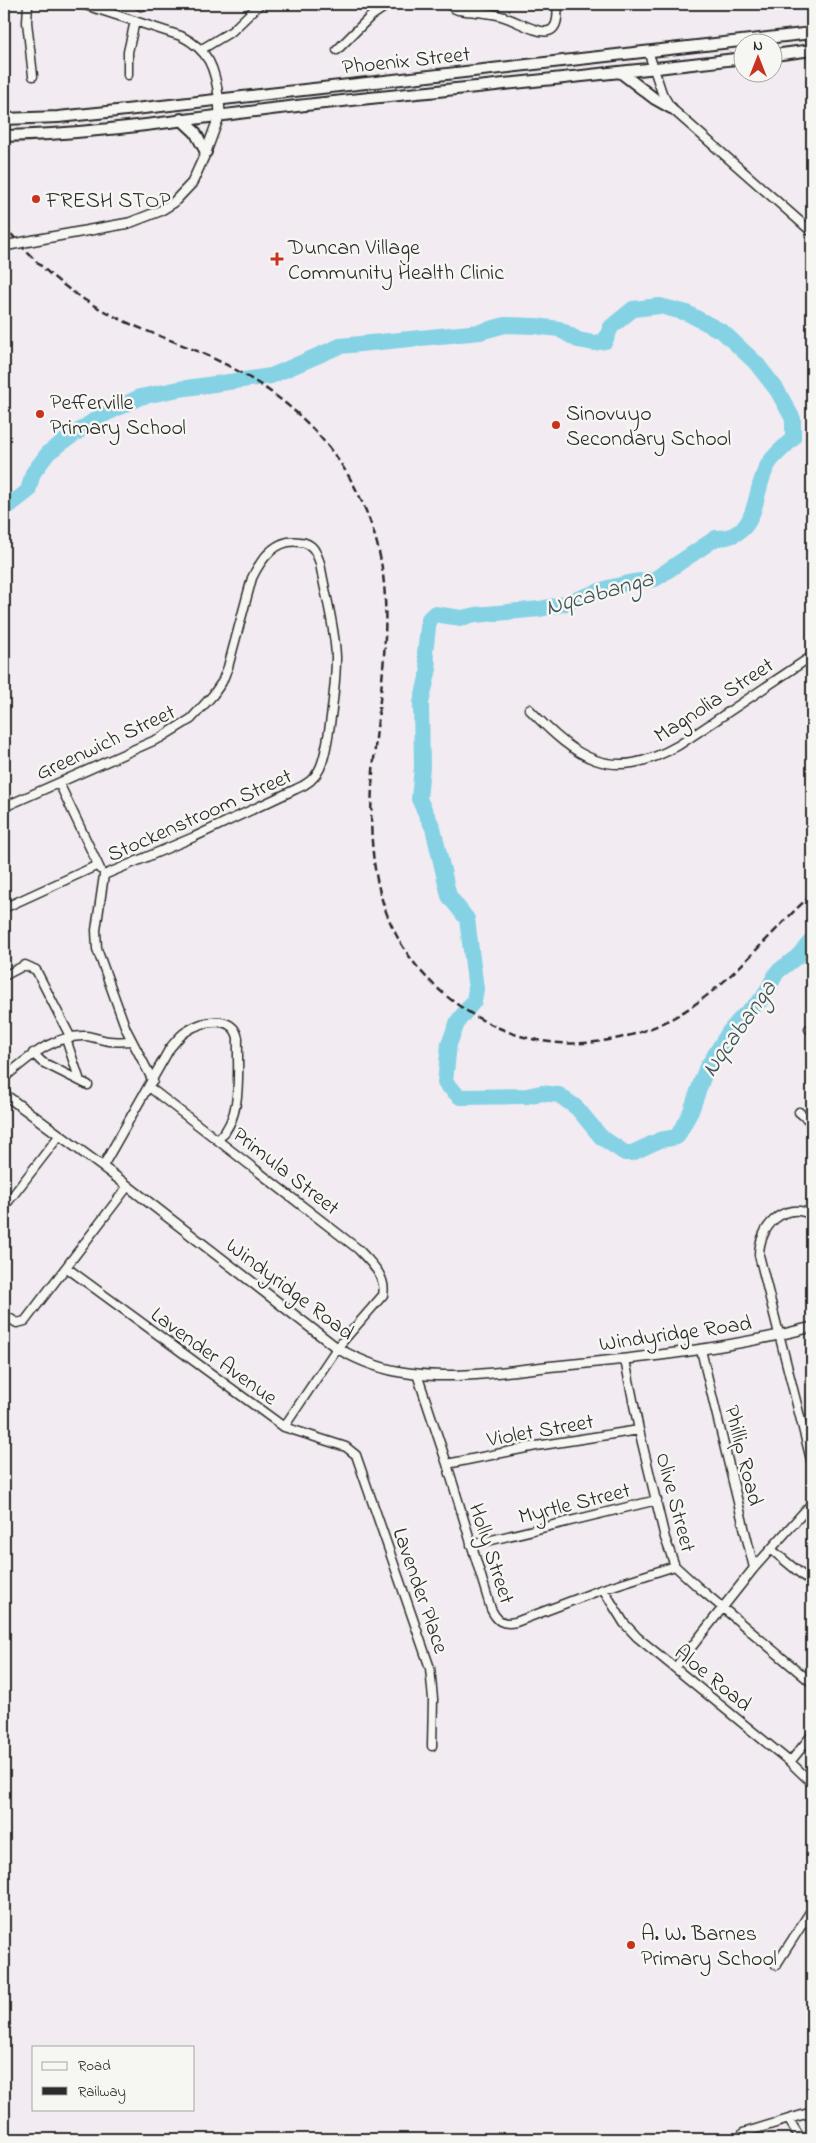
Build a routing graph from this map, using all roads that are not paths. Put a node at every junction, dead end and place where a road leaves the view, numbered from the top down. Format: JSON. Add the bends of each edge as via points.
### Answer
{"nodes":[{"id":1,"x":28,"y":4,"type":"edge"},
{"id":2,"x":82,"y":4,"type":"edge"},
{"id":3,"x":260,"y":4,"type":"edge"},
{"id":4,"x":389,"y":4,"type":"edge"},
{"id":5,"x":450,"y":4,"type":"edge"},
{"id":6,"x":558,"y":4,"type":"edge"},
{"id":7,"x":135,"y":21,"type":"junction"},
{"id":8,"x":812,"y":33,"type":"edge"},
{"id":9,"x":202,"y":49,"type":"junction"},
{"id":10,"x":337,"y":50,"type":"dead end"},
{"id":11,"x":812,"y":50,"type":"edge"},
{"id":12,"x":648,"y":51,"type":"junction"},
{"id":13,"x":784,"y":54,"type":"edge"},
{"id":14,"x":734,"y":59,"type":"edge"},
{"id":15,"x":654,"y":68,"type":"junction"},
{"id":16,"x":620,"y":72,"type":"junction"},
{"id":17,"x":33,"y":76,"type":"dead end"},
{"id":18,"x":128,"y":76,"type":"dead end"},
{"id":19,"x":219,"y":99,"type":"junction"},
{"id":20,"x":671,"y":108,"type":"junction"},
{"id":21,"x":220,"y":114,"type":"junction"},
{"id":22,"x":4,"y":119,"type":"edge"},
{"id":23,"x":181,"y":120,"type":"junction"},
{"id":24,"x":4,"y":136,"type":"edge"},
{"id":25,"x":206,"y":152,"type":"junction"},
{"id":26,"x":812,"y":232,"type":"edge"},
{"id":27,"x":4,"y":246,"type":"edge"},
{"id":28,"x":266,"y":556,"type":"joint"},
{"id":29,"x":812,"y":656,"type":"edge"},
{"id":30,"x":529,"y":709,"type":"dead end"},
{"id":31,"x":59,"y":783,"type":"junction"},
{"id":32,"x":4,"y":807,"type":"edge"},
{"id":33,"x":98,"y":865,"type":"junction"},
{"id":34,"x":104,"y":875,"type":"junction"},
{"id":35,"x":4,"y":908,"type":"edge"},
{"id":36,"x":4,"y":976,"type":"edge"},
{"id":37,"x":68,"y":1038,"type":"junction"},
{"id":38,"x":132,"y":1041,"type":"junction"},
{"id":39,"x":33,"y":1053,"type":"junction"},
{"id":40,"x":4,"y":1078,"type":"edge"},
{"id":41,"x":80,"y":1081,"type":"junction"},
{"id":42,"x":151,"y":1084,"type":"junction"},
{"id":43,"x":88,"y":1085,"type":"dead end"},
{"id":44,"x":4,"y":1094,"type":"edge"},
{"id":45,"x":799,"y":1112,"type":"dead end"},
{"id":46,"x":812,"y":1123,"type":"edge"},
{"id":47,"x":59,"y":1136,"type":"junction"},
{"id":48,"x":219,"y":1139,"type":"junction"},
{"id":49,"x":103,"y":1166,"type":"junction"},
{"id":50,"x":128,"y":1186,"type":"junction"},
{"id":51,"x":4,"y":1206,"type":"edge"},
{"id":52,"x":812,"y":1215,"type":"edge"},
{"id":53,"x":68,"y":1268,"type":"junction"},
{"id":54,"x":4,"y":1315,"type":"edge"},
{"id":55,"x":812,"y":1327,"type":"edge"},
{"id":56,"x":778,"y":1335,"type":"junction"},
{"id":57,"x":337,"y":1348,"type":"junction"},
{"id":58,"x":701,"y":1350,"type":"junction"},
{"id":59,"x":626,"y":1360,"type":"junction"},
{"id":60,"x":417,"y":1374,"type":"junction"},
{"id":61,"x":284,"y":1427,"type":"junction"},
{"id":62,"x":639,"y":1430,"type":"junction"},
{"id":63,"x":352,"y":1451,"type":"joint"},
{"id":64,"x":447,"y":1464,"type":"junction"},
{"id":65,"x":812,"y":1464,"type":"edge"},
{"id":66,"x":657,"y":1500,"type":"junction"},
{"id":67,"x":812,"y":1503,"type":"edge"},
{"id":68,"x":471,"y":1546,"type":"junction"},
{"id":69,"x":772,"y":1550,"type":"junction"},
{"id":70,"x":675,"y":1566,"type":"junction"},
{"id":71,"x":754,"y":1568,"type":"junction"},
{"id":72,"x":812,"y":1584,"type":"edge"},
{"id":73,"x":603,"y":1589,"type":"junction"},
{"id":74,"x":724,"y":1607,"type":"junction"},
{"id":75,"x":675,"y":1668,"type":"junction"},
{"id":76,"x":812,"y":1683,"type":"edge"},
{"id":77,"x":812,"y":1735,"type":"edge"},
{"id":78,"x":432,"y":1746,"type":"dead end"},
{"id":79,"x":790,"y":1762,"type":"junction"},
{"id":80,"x":812,"y":1783,"type":"edge"},
{"id":81,"x":812,"y":1910,"type":"edge"},
{"id":82,"x":776,"y":1965,"type":"dead end"},
{"id":83,"x":812,"y":2112,"type":"edge"},
{"id":84,"x":789,"y":2120,"type":"junction"},
{"id":85,"x":743,"y":2133,"type":"dead end"},
{"id":86,"x":801,"y":2139,"type":"edge"}],
"edges":[{"from":1,"to":17,"type":"street","via":[[26,22]]},
{"from":2,"to":7,"type":"street"},
{"from":3,"to":9,"type":"street","via":[[232,31]]},
{"from":4,"to":10,"type":"street","via":[[370,17]]},
{"from":5,"to":6,"type":"street","via":[[458,10],[493,14],[543,32],[556,25]]},
{"from":7,"to":9,"type":"street","via":[[180,36]]},
{"from":7,"to":18,"type":"street","via":[[128,52]]},
{"from":8,"to":12,"type":"main road","name":"Phoenix Street"},
{"from":9,"to":19,"type":"street","via":[[214,70]]},
{"from":11,"to":13,"type":"main road"},
{"from":12,"to":15,"type":"street"},
{"from":12,"to":19,"type":"main road","name":"Phoenix Street"},
{"from":14,"to":15,"type":"main road","name":"Phoenix Street"},
{"from":15,"to":16,"type":"main road","name":"Phoenix Street"},
{"from":15,"to":20,"type":"street"},
{"from":16,"to":20,"type":"main road"},
{"from":16,"to":21,"type":"main road","name":"Phoenix Street"},
{"from":19,"to":21,"type":"street"},
{"from":19,"to":22,"type":"main road","name":"Phoenix Street","via":[[58,117]]},
{"from":20,"to":26,"type":"street"},
{"from":21,"to":23,"type":"main road","name":"Phoenix Street"},
{"from":21,"to":25,"type":"street"},
{"from":23,"to":24,"type":"main road","name":"Phoenix Street"},
{"from":23,"to":25,"type":"main road","via":[[194,132]]},
{"from":25,"to":27,"type":"street","bridge":true,"via":[[192,183],[160,211],[129,223]]},
{"from":28,"to":31,"type":"street","name":"Greenwich Street","via":[[252,578],[228,668],[203,708],[160,738]]},
{"from":28,"to":34,"type":"street","name":"Stockenstroom Street","via":[[285,542],[299,542],[311,545],[320,563],[336,656],[319,771],[307,784]]},
{"from":29,"to":30,"type":"street","name":"Magnolia Street","via":[[679,745],[664,754],[634,763],[606,763],[577,752]]},
{"from":31,"to":32,"type":"street","name":"Greenwich Street"},
{"from":31,"to":33,"type":"street"},
{"from":33,"to":34,"type":"street"},
{"from":33,"to":35,"type":"street"},
{"from":34,"to":38,"type":"street","via":[[96,930],[97,950]]},
{"from":36,"to":37,"type":"street","via":[[25,965],[36,970]]},
{"from":37,"to":38,"type":"street","via":[[84,1036],[114,1042]]},
{"from":37,"to":39,"type":"street"},
{"from":37,"to":41,"type":"street"},
{"from":38,"to":42,"type":"street"},
{"from":39,"to":40,"type":"street"},
{"from":39,"to":41,"type":"street","via":[[42,1062]]},
{"from":41,"to":43,"type":"street"},
{"from":42,"to":48,"type":"street","name":"Primula Street"},
{"from":42,"to":48,"type":"street","via":[[170,1048],[187,1031],[212,1022],[232,1026],[238,1038],[237,1096],[230,1126]]},
{"from":42,"to":49,"type":"street"},
{"from":44,"to":47,"type":"street","name":"Windyridge Road"},
{"from":45,"to":46,"type":"street"},
{"from":47,"to":49,"type":"street","name":"Windyridge Road"},
{"from":47,"to":51,"type":"street"},
{"from":48,"to":57,"type":"street","name":"Primula Street","via":[[358,1249],[378,1272],[383,1295]]},
{"from":49,"to":50,"type":"street","name":"Windyridge Road"},
{"from":50,"to":53,"type":"street"},
{"from":50,"to":57,"type":"street","name":"Windyridge Road"},
{"from":52,"to":56,"type":"street","via":[[794,1211],[779,1215],[766,1228],[759,1244]]},
{"from":53,"to":54,"type":"street","via":[[25,1320],[16,1323]]},
{"from":53,"to":61,"type":"street","name":"Lavender Avenue"},
{"from":55,"to":56,"type":"street","name":"Windyridge Road"},
{"from":56,"to":58,"type":"street","name":"Windyridge Road"},
{"from":56,"to":65,"type":"street"},
{"from":57,"to":60,"type":"street","name":"Windyridge Road","via":[[387,1369]]},
{"from":57,"to":61,"type":"street"},
{"from":58,"to":59,"type":"street","name":"Windyridge Road"},
{"from":58,"to":71,"type":"street","name":"Phillip Road"},
{"from":59,"to":60,"type":"street","name":"Windyridge Road","via":[[468,1375]]},
{"from":59,"to":62,"type":"street","name":"Olive Street"},
{"from":60,"to":64,"type":"street","name":"Holly Street"},
{"from":61,"to":63,"type":"street","name":"Lavender Avenue","via":[[346,1446]]},
{"from":62,"to":64,"type":"street","name":"Violet Street"},
{"from":62,"to":66,"type":"street","name":"Olive Street"},
{"from":63,"to":78,"type":"street","name":"Lavender Place","via":[[360,1463],[430,1668]]},
{"from":64,"to":68,"type":"street","name":"Holly Street"},
{"from":66,"to":68,"type":"street","name":"Myrtle Street"},
{"from":66,"to":70,"type":"street","name":"Olive Street"},
{"from":67,"to":69,"type":"street"},
{"from":68,"to":73,"type":"street","name":"Holly Street","via":[[491,1609],[502,1623],[516,1622]]},
{"from":69,"to":71,"type":"street"},
{"from":69,"to":72,"type":"street"},
{"from":70,"to":73,"type":"street","name":"Holly Street"},
{"from":70,"to":74,"type":"street","name":"Olive Street"},
{"from":71,"to":74,"type":"street"},
{"from":73,"to":75,"type":"street","name":"Aloe Road","via":[[624,1623]]},
{"from":74,"to":75,"type":"street"},
{"from":74,"to":76,"type":"street","name":"Olive Street"},
{"from":75,"to":79,"type":"street","name":"Aloe Road"},
{"from":77,"to":79,"type":"street"},
{"from":79,"to":80,"type":"street","name":"Aloe Road"},
{"from":81,"to":82,"type":"street"},
{"from":83,"to":84,"type":"street"},
{"from":84,"to":85,"type":"street"},
{"from":84,"to":86,"type":"street"}]}
